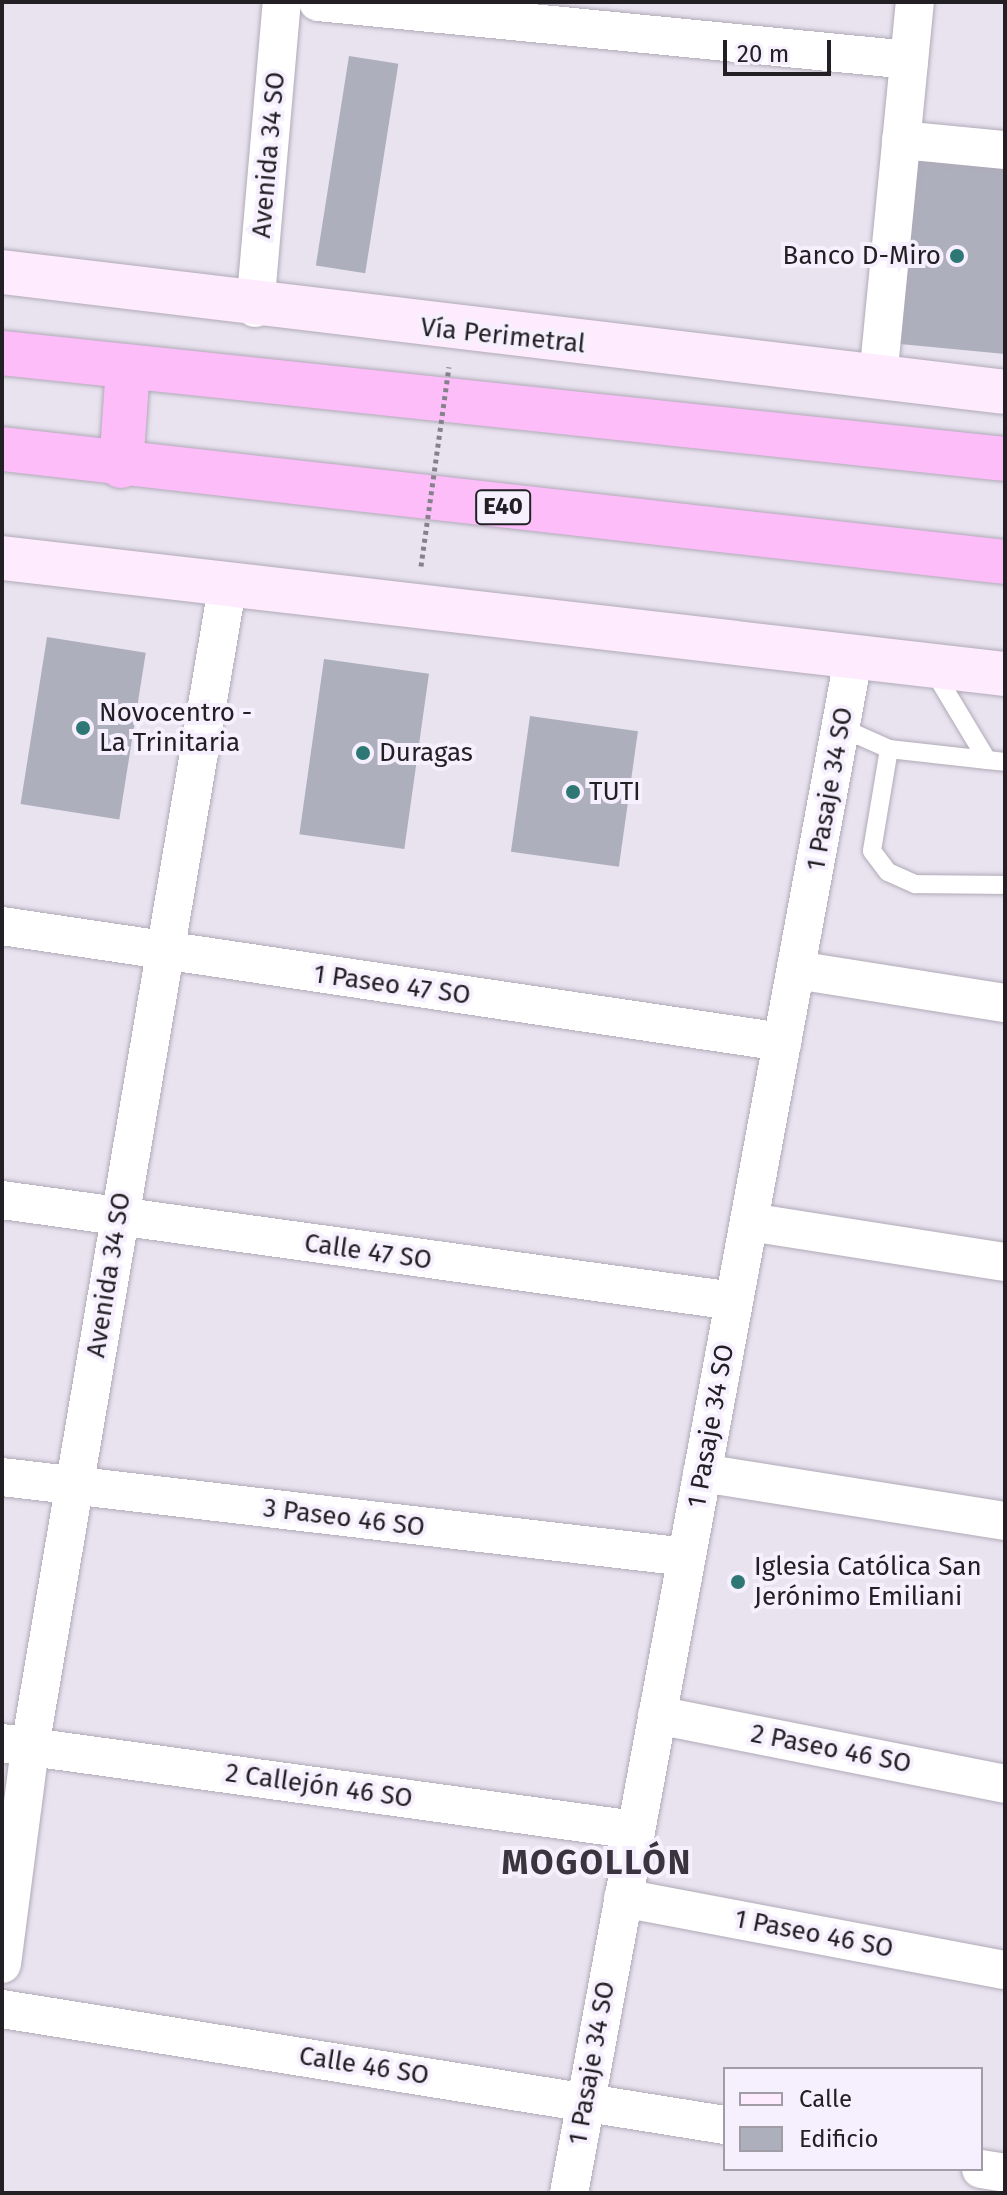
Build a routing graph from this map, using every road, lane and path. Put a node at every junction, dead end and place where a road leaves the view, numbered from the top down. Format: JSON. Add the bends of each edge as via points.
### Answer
{"nodes":[{"id":1,"x":282,"y":2,"type":"edge"},
{"id":2,"x":318,"y":2,"type":"edge"},
{"id":3,"x":915,"y":2,"type":"edge"},
{"id":4,"x":909,"y":60,"type":"junction"},
{"id":5,"x":901,"y":140,"type":"junction"},
{"id":6,"x":1005,"y":150,"type":"edge"},
{"id":7,"x":2,"y":272,"type":"edge"},
{"id":8,"x":255,"y":308,"type":"junction"},
{"id":9,"x":2,"y":353,"type":"edge"},
{"id":10,"x":449,"y":367,"type":"dead end"},
{"id":11,"x":128,"y":368,"type":"junction"},
{"id":12,"x":878,"y":378,"type":"junction"},
{"id":13,"x":1004,"y":383,"type":"edge"},
{"id":14,"x":2,"y":449,"type":"edge"},
{"id":15,"x":1005,"y":459,"type":"edge"},
{"id":16,"x":121,"y":466,"type":"junction"},
{"id":17,"x":2,"y":558,"type":"edge"},
{"id":18,"x":1005,"y":562,"type":"edge"},
{"id":19,"x":421,"y":566,"type":"dead end"},
{"id":20,"x":227,"y":588,"type":"junction"},
{"id":21,"x":853,"y":659,"type":"junction"},
{"id":22,"x":932,"y":667,"type":"junction"},
{"id":23,"x":1005,"y":674,"type":"edge"},
{"id":24,"x":842,"y":728,"type":"junction"},
{"id":25,"x":889,"y":749,"type":"junction"},
{"id":26,"x":996,"y":761,"type":"edge"},
{"id":27,"x":1005,"y":885,"type":"edge"},
{"id":28,"x":2,"y":926,"type":"edge"},
{"id":29,"x":169,"y":952,"type":"junction"},
{"id":30,"x":796,"y":970,"type":"junction"},
{"id":31,"x":1005,"y":1003,"type":"edge"},
{"id":32,"x":782,"y":1042,"type":"junction"},
{"id":33,"x":2,"y":1200,"type":"edge"},
{"id":34,"x":118,"y":1218,"type":"junction"},
{"id":35,"x":749,"y":1222,"type":"junction"},
{"id":36,"x":1005,"y":1262,"type":"edge"},
{"id":37,"x":734,"y":1301,"type":"junction"},
{"id":38,"x":702,"y":1473,"type":"junction"},
{"id":39,"x":2,"y":1477,"type":"edge"},
{"id":40,"x":75,"y":1487,"type":"junction"},
{"id":41,"x":1005,"y":1521,"type":"edge"},
{"id":42,"x":686,"y":1557,"type":"junction"},
{"id":43,"x":657,"y":1715,"type":"junction"},
{"id":44,"x":16,"y":1745,"type":"edge"},
{"id":45,"x":1005,"y":1784,"type":"edge"},
{"id":46,"x":635,"y":1830,"type":"junction"},
{"id":47,"x":623,"y":1898,"type":"junction"},
{"id":48,"x":2,"y":1964,"type":"edge"},
{"id":49,"x":1005,"y":1970,"type":"edge"},
{"id":50,"x":2,"y":2009,"type":"edge"},
{"id":51,"x":585,"y":2101,"type":"junction"},
{"id":52,"x":723,"y":2125,"type":"edge"},
{"id":53,"x":983,"y":2169,"type":"edge"},
{"id":54,"x":1005,"y":2173,"type":"edge"},
{"id":55,"x":569,"y":2193,"type":"edge"}],
"edges":[{"from":1,"to":8,"type":"street","name":"Avenida 34 SO"},
{"from":2,"to":4,"type":"street"},
{"from":3,"to":4,"type":"street"},
{"from":4,"to":5,"type":"street"},
{"from":5,"to":6,"type":"street"},
{"from":5,"to":12,"type":"street"},
{"from":7,"to":8,"type":"street","name":"Vía Perimetral"},
{"from":8,"to":12,"type":"street","name":"Vía Perimetral"},
{"from":9,"to":11,"type":"highway"},
{"from":10,"to":19,"type":"path","bridge":true},
{"from":11,"to":15,"type":"highway"},
{"from":11,"to":16,"type":"highway"},
{"from":12,"to":13,"type":"street","name":"Vía Perimetral"},
{"from":14,"to":16,"type":"highway","number":"E40"},
{"from":16,"to":18,"type":"highway","number":"E40"},
{"from":17,"to":20,"type":"street"},
{"from":20,"to":21,"type":"street"},
{"from":20,"to":29,"type":"street","name":"Avenida 34 SO"},
{"from":21,"to":22,"type":"street"},
{"from":21,"to":24,"type":"street","name":"1 Pasaje 34 SO"},
{"from":22,"to":23,"type":"street"},
{"from":22,"to":26,"type":"lane"},
{"from":24,"to":25,"type":"lane"},
{"from":24,"to":30,"type":"street","name":"1 Pasaje 34 SO"},
{"from":25,"to":26,"type":"lane"},
{"from":25,"to":27,"type":"lane","via":[[872,851],[888,872],[915,884]]},
{"from":28,"to":29,"type":"street","name":"1 Paseo 47 SO"},
{"from":29,"to":32,"type":"street","name":"1 Paseo 47 SO"},
{"from":29,"to":34,"type":"street","name":"Avenida 34 SO"},
{"from":30,"to":31,"type":"street"},
{"from":30,"to":32,"type":"street","name":"1 Pasaje 34 SO"},
{"from":32,"to":35,"type":"street","name":"1 Pasaje 34 SO"},
{"from":33,"to":34,"type":"street","name":"Calle 47 SO"},
{"from":34,"to":37,"type":"street","name":"Calle 47 SO"},
{"from":34,"to":40,"type":"street","name":"Avenida 34 SO"},
{"from":35,"to":36,"type":"street"},
{"from":35,"to":37,"type":"street","name":"1 Pasaje 34 SO"},
{"from":37,"to":38,"type":"street","name":"1 Pasaje 34 SO"},
{"from":38,"to":41,"type":"street"},
{"from":38,"to":42,"type":"street","name":"1 Pasaje 34 SO"},
{"from":39,"to":40,"type":"street","name":"3 Paseo 46 SO"},
{"from":40,"to":42,"type":"street","name":"3 Paseo 46 SO"},
{"from":40,"to":44,"type":"street","name":"Avenida 34 SO"},
{"from":42,"to":43,"type":"street","name":"1 Pasaje 34 SO"},
{"from":43,"to":45,"type":"street","name":"2 Paseo 46 SO"},
{"from":43,"to":46,"type":"street","name":"1 Pasaje 34 SO"},
{"from":44,"to":46,"type":"street","name":"2 Callejón 46 SO"},
{"from":44,"to":48,"type":"street","name":"Avenida 34 SO"},
{"from":46,"to":47,"type":"street","name":"1 Pasaje 34 SO"},
{"from":47,"to":49,"type":"street","name":"1 Paseo 46 SO"},
{"from":47,"to":51,"type":"street","name":"1 Pasaje 34 SO"},
{"from":50,"to":51,"type":"street","name":"Calle 46 SO"},
{"from":51,"to":52,"type":"street","name":"Calle 46 SO"},
{"from":51,"to":55,"type":"street","name":"1 Pasaje 34 SO"},
{"from":53,"to":54,"type":"street"}]}
